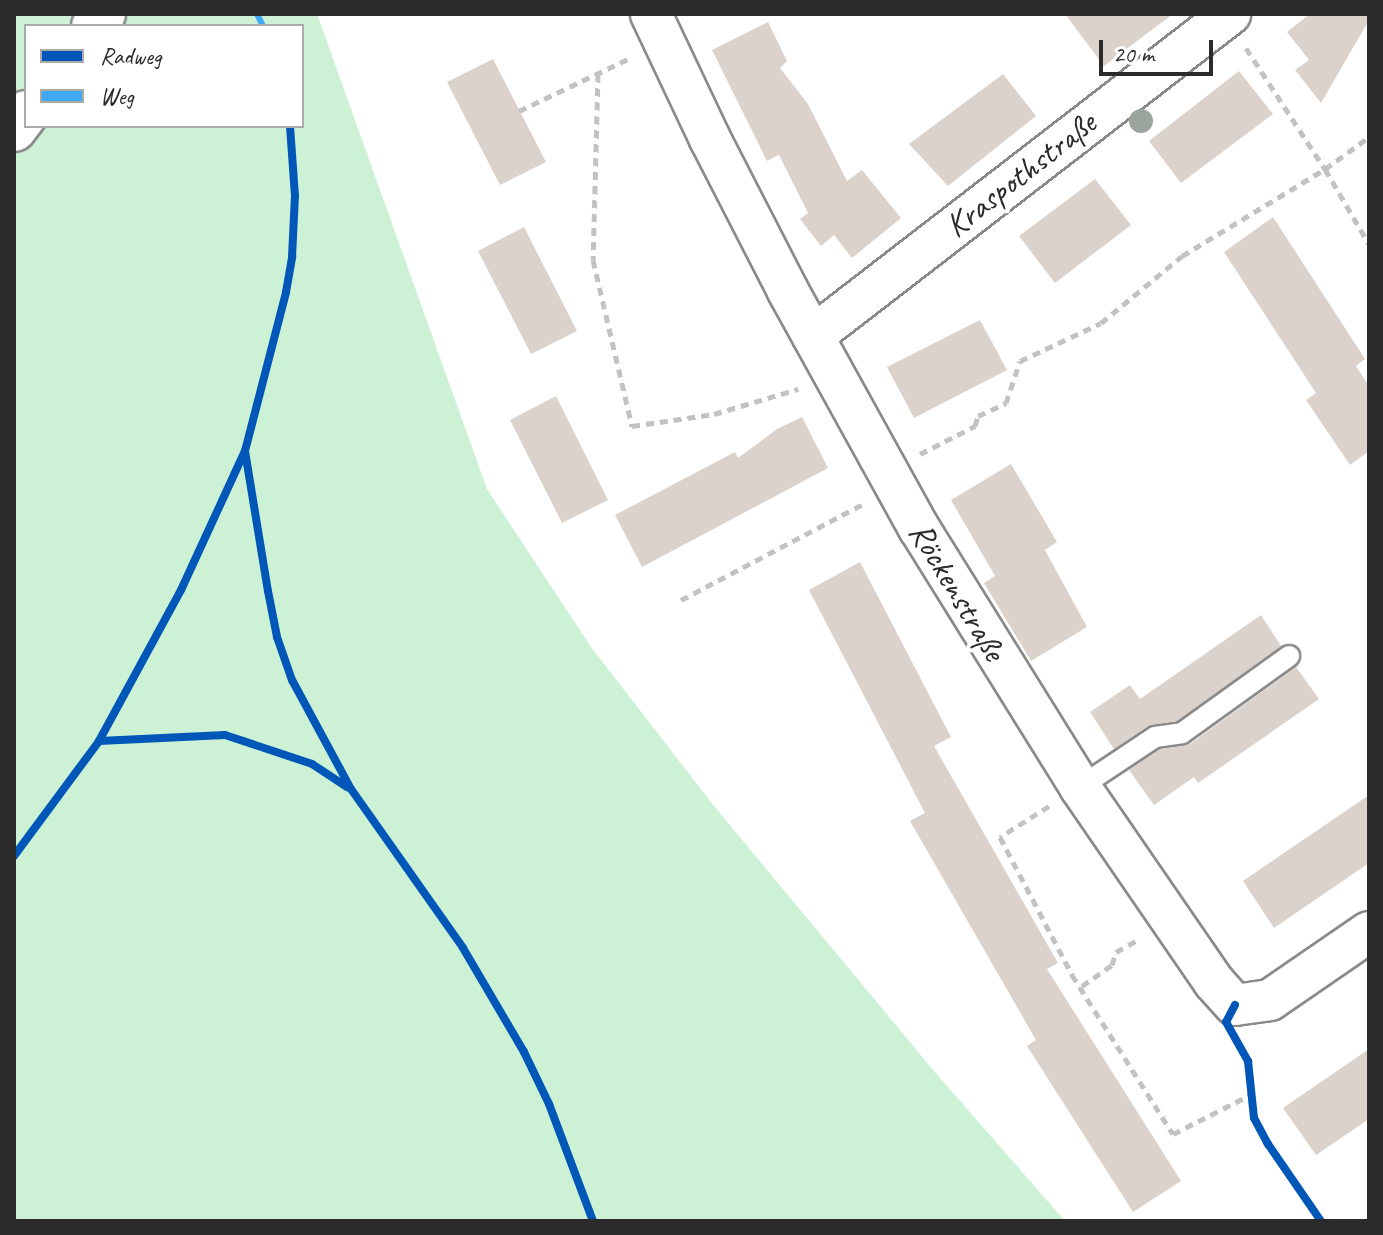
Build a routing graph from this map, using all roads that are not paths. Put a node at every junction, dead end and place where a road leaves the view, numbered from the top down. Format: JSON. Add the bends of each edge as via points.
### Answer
{"nodes":[{"id":1,"x":1228,"y":16,"type":"edge"},
{"id":2,"x":658,"y":28,"type":"edge"},
{"id":3,"x":813,"y":336,"type":"junction"},
{"id":4,"x":1289,"y":656,"type":"dead end"},
{"id":5,"x":1080,"y":787,"type":"junction"},
{"id":6,"x":1369,"y":932,"type":"edge"}],
"edges":[{"from":1,"to":3,"type":"street","name":"Kraspothstraße"},
{"from":2,"to":3,"type":"street","name":"Röckenstraße"},
{"from":3,"to":5,"type":"street","name":"Röckenstraße","via":[[987,642]]},
{"from":4,"to":5,"type":"lane","via":[[1182,733],[1155,737]]},
{"from":5,"to":6,"type":"street","name":"Röckenstraße","via":[[1235,1005],[1270,1000]]}]}
